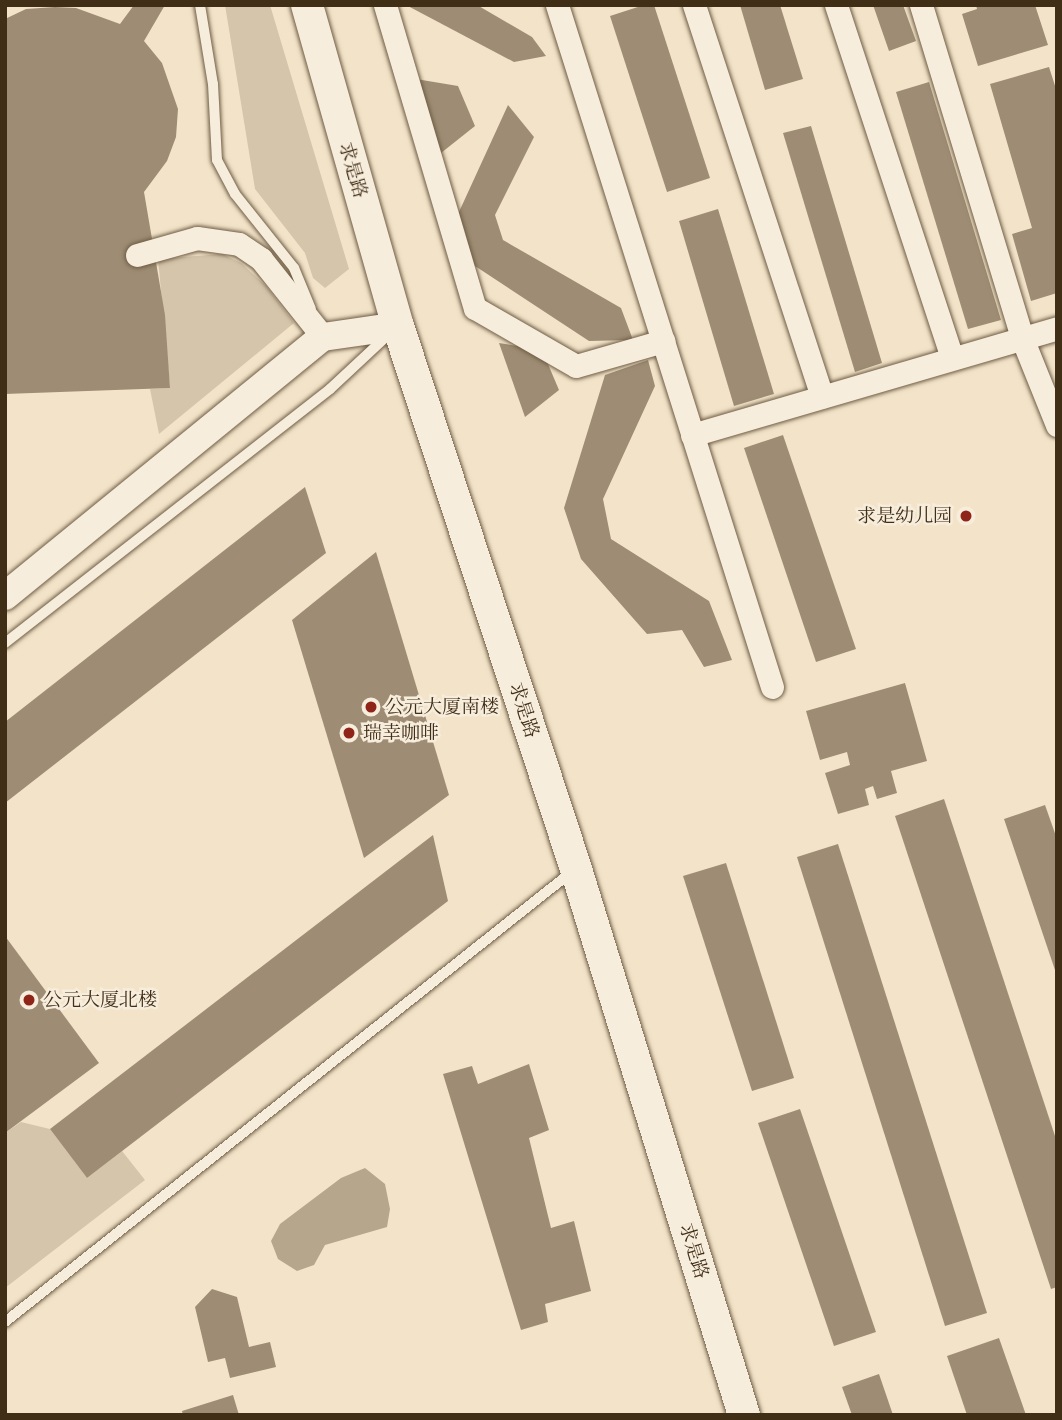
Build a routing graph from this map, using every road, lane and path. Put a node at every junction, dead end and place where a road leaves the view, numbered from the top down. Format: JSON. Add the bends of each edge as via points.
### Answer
{"nodes":[{"id":1,"x":200,"y":5,"type":"edge"},
{"id":2,"x":307,"y":5,"type":"edge"},
{"id":3,"x":385,"y":5,"type":"edge"},
{"id":4,"x":557,"y":5,"type":"edge"},
{"id":5,"x":694,"y":5,"type":"edge"},
{"id":6,"x":836,"y":5,"type":"edge"},
{"id":7,"x":921,"y":5,"type":"edge"},
{"id":8,"x":137,"y":255,"type":"dead end"},
{"id":9,"x":398,"y":326,"type":"junction"},
{"id":10,"x":1057,"y":328,"type":"edge"},
{"id":11,"x":323,"y":337,"type":"junction"},
{"id":12,"x":1022,"y":338,"type":"junction"},
{"id":13,"x":663,"y":341,"type":"junction"},
{"id":14,"x":952,"y":358,"type":"junction"},
{"id":15,"x":822,"y":397,"type":"junction"},
{"id":16,"x":1057,"y":425,"type":"edge"},
{"id":17,"x":692,"y":435,"type":"junction"},
{"id":18,"x":5,"y":596,"type":"edge"},
{"id":19,"x":5,"y":643,"type":"edge"},
{"id":20,"x":772,"y":687,"type":"dead end"},
{"id":21,"x":576,"y":869,"type":"junction"},
{"id":22,"x":5,"y":1322,"type":"edge"},
{"id":23,"x":744,"y":1415,"type":"edge"}],
"edges":[{"from":1,"to":11,"type":"lane","via":[[213,84],[217,160],[235,194],[294,268]]},
{"from":2,"to":9,"type":"main road","name":"求是路"},
{"from":3,"to":13,"type":"street","via":[[475,308],[576,366]]},
{"from":4,"to":13,"type":"street"},
{"from":5,"to":15,"type":"street"},
{"from":6,"to":14,"type":"street"},
{"from":7,"to":12,"type":"street"},
{"from":8,"to":11,"type":"street","via":[[197,238],[239,244],[261,259]]},
{"from":9,"to":11,"type":"street"},
{"from":9,"to":19,"type":"lane","via":[[330,389]]},
{"from":9,"to":21,"type":"main road","name":"求是路"},
{"from":10,"to":12,"type":"street"},
{"from":11,"to":18,"type":"street"},
{"from":12,"to":14,"type":"street"},
{"from":12,"to":16,"type":"street"},
{"from":13,"to":17,"type":"street"},
{"from":14,"to":15,"type":"street"},
{"from":15,"to":17,"type":"street"},
{"from":17,"to":20,"type":"street"},
{"from":21,"to":22,"type":"lane"},
{"from":21,"to":23,"type":"main road","name":"求是路"}]}
